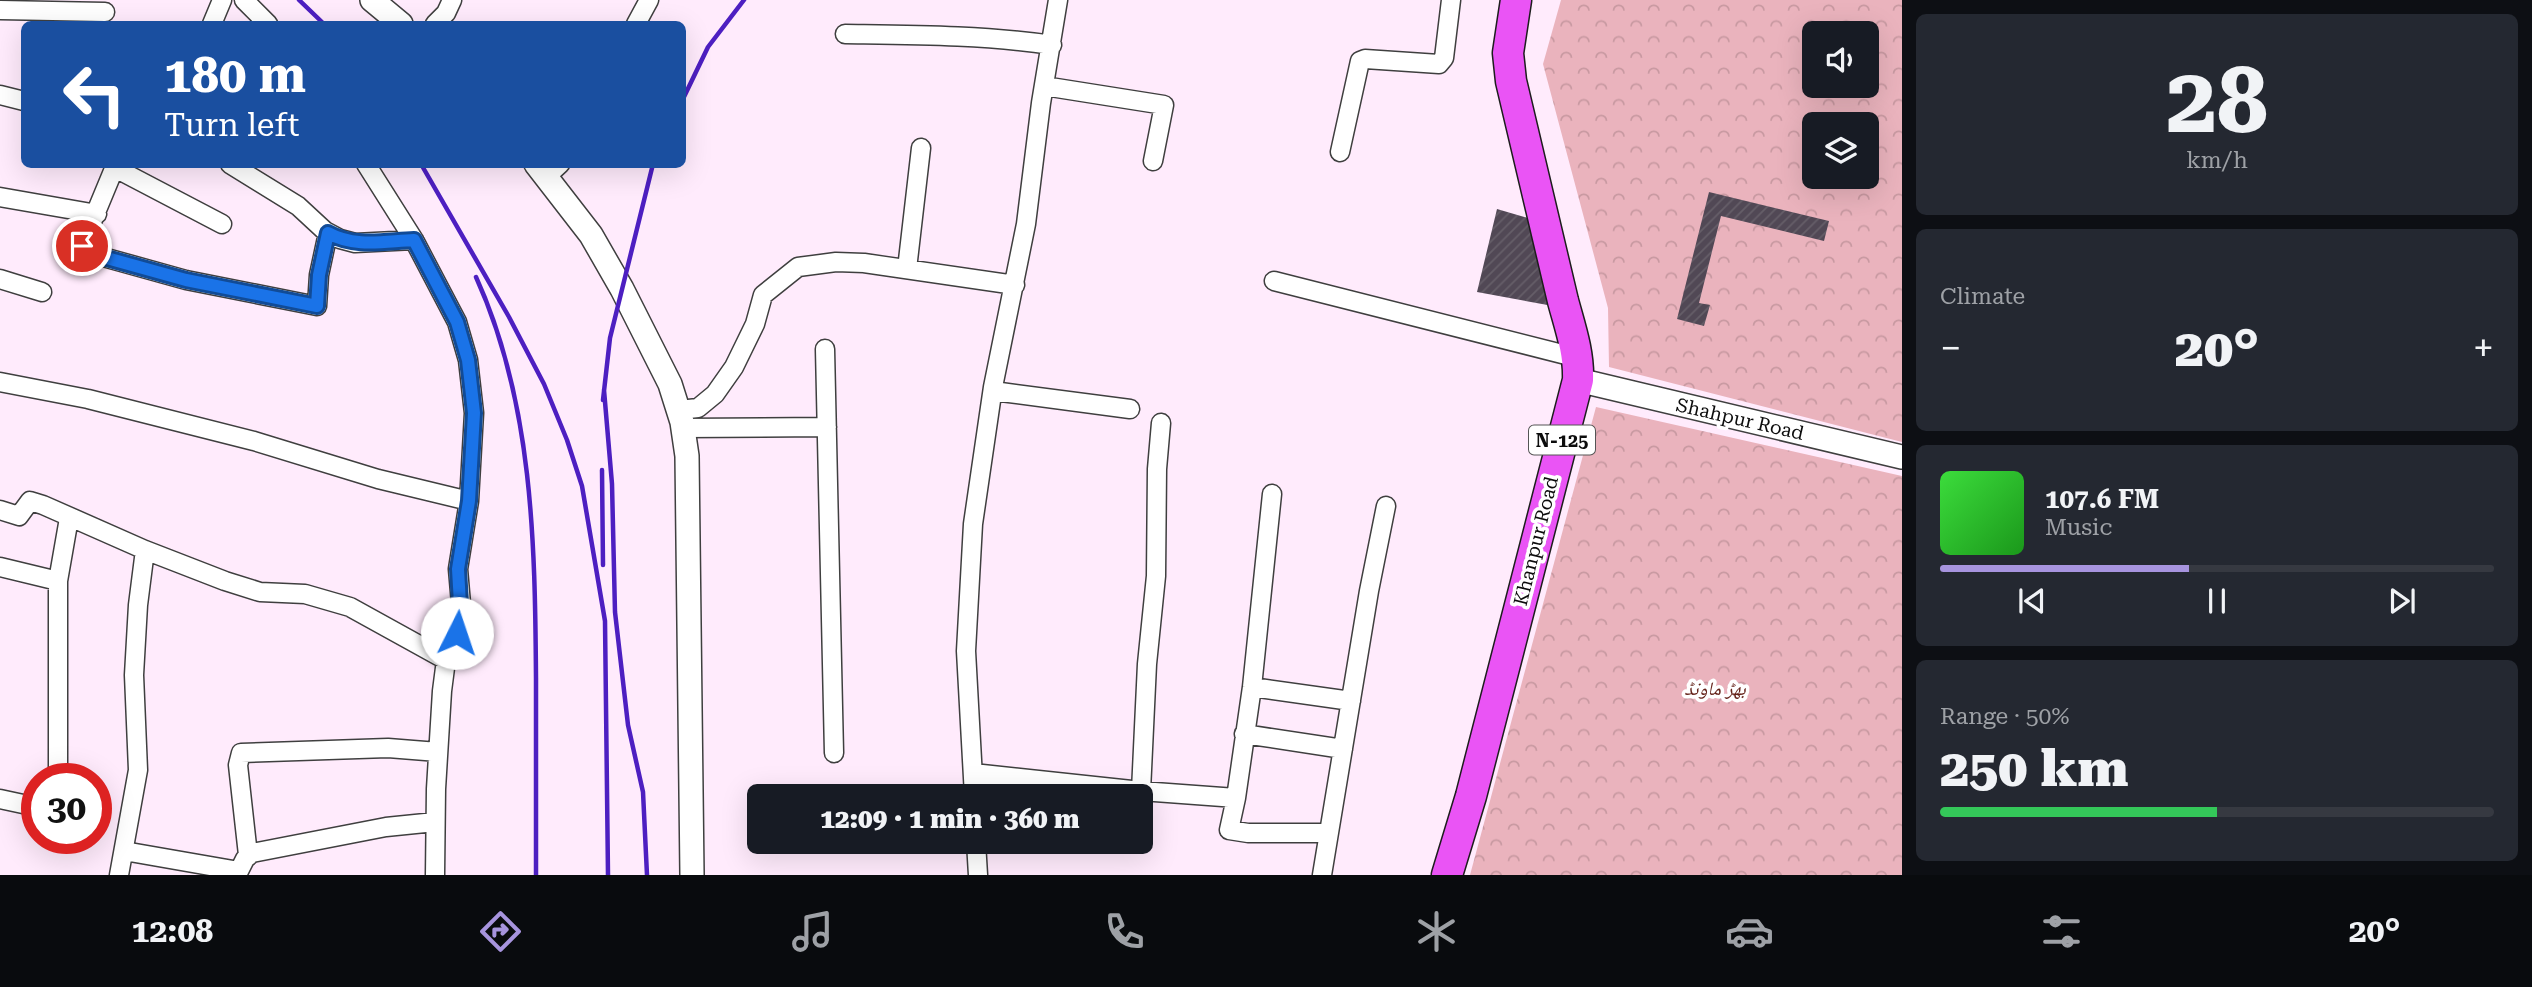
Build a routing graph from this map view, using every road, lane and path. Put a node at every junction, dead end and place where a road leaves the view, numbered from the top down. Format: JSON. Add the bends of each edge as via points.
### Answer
{"nodes":[{"id":1,"x":222,"y":0,"type":"edge"},
{"id":2,"x":244,"y":0,"type":"edge"},
{"id":3,"x":372,"y":0,"type":"edge"},
{"id":4,"x":452,"y":0,"type":"edge"},
{"id":5,"x":649,"y":0,"type":"edge"},
{"id":6,"x":1058,"y":0,"type":"edge"},
{"id":7,"x":1451,"y":0,"type":"edge"},
{"id":8,"x":1516,"y":0,"type":"edge"},
{"id":9,"x":0,"y":10,"type":"edge"},
{"id":10,"x":105,"y":12,"type":"edge"},
{"id":11,"x":213,"y":21,"type":"edge"},
{"id":12,"x":265,"y":21,"type":"edge"},
{"id":13,"x":397,"y":21,"type":"edge"},
{"id":14,"x":438,"y":21,"type":"edge"},
{"id":15,"x":638,"y":21,"type":"edge"},
{"id":16,"x":845,"y":34,"type":"dead end"},
{"id":17,"x":1052,"y":45,"type":"junction"},
{"id":18,"x":1044,"y":86,"type":"junction"},
{"id":19,"x":0,"y":95,"type":"edge"},
{"id":20,"x":21,"y":100,"type":"edge"},
{"id":21,"x":921,"y":148,"type":"dead end"},
{"id":22,"x":1340,"y":152,"type":"dead end"},
{"id":23,"x":1153,"y":161,"type":"dead end"},
{"id":24,"x":115,"y":168,"type":"edge"},
{"id":25,"x":120,"y":168,"type":"edge"},
{"id":26,"x":236,"y":168,"type":"edge"},
{"id":27,"x":369,"y":168,"type":"edge"},
{"id":28,"x":547,"y":169,"type":"edge"},
{"id":29,"x":0,"y":197,"type":"edge"},
{"id":30,"x":97,"y":214,"type":"junction"},
{"id":31,"x":222,"y":224,"type":"dead end"},
{"id":32,"x":328,"y":233,"type":"junction"},
{"id":33,"x":414,"y":240,"type":"junction"},
{"id":34,"x":907,"y":269,"type":"junction"},
{"id":35,"x":0,"y":279,"type":"edge"},
{"id":36,"x":1274,"y":281,"type":"dead end"},
{"id":37,"x":1015,"y":285,"type":"junction"},
{"id":38,"x":42,"y":292,"type":"dead end"},
{"id":39,"x":825,"y":349,"type":"dead end"},
{"id":40,"x":1578,"y":369,"type":"junction"},
{"id":41,"x":0,"y":382,"type":"edge"},
{"id":42,"x":993,"y":391,"type":"junction"},
{"id":43,"x":1130,"y":409,"type":"dead end"},
{"id":44,"x":681,"y":419,"type":"junction"},
{"id":45,"x":1161,"y":423,"type":"dead end"},
{"id":46,"x":827,"y":427,"type":"junction"},
{"id":47,"x":1902,"y":457,"type":"edge"},
{"id":48,"x":1272,"y":494,"type":"dead end"},
{"id":49,"x":469,"y":501,"type":"junction"},
{"id":50,"x":1386,"y":506,"type":"dead end"},
{"id":51,"x":0,"y":510,"type":"edge"},
{"id":52,"x":69,"y":518,"type":"junction"},
{"id":53,"x":145,"y":551,"type":"junction"},
{"id":54,"x":0,"y":567,"type":"edge"},
{"id":55,"x":58,"y":581,"type":"junction"},
{"id":56,"x":446,"y":660,"type":"junction"},
{"id":57,"x":1252,"y":687,"type":"junction"},
{"id":58,"x":1351,"y":701,"type":"junction"},
{"id":59,"x":1244,"y":734,"type":"junction"},
{"id":60,"x":1343,"y":749,"type":"junction"},
{"id":61,"x":438,"y":752,"type":"junction"},
{"id":62,"x":834,"y":753,"type":"dead end"},
{"id":63,"x":58,"y":763,"type":"edge"},
{"id":64,"x":973,"y":773,"type":"junction"},
{"id":65,"x":973,"y":784,"type":"edge"},
{"id":66,"x":1076,"y":784,"type":"edge"},
{"id":67,"x":1141,"y":784,"type":"edge"},
{"id":68,"x":1153,"y":792,"type":"edge"},
{"id":69,"x":1236,"y":798,"type":"junction"},
{"id":70,"x":0,"y":799,"type":"edge"},
{"id":71,"x":21,"y":804,"type":"edge"},
{"id":72,"x":435,"y":822,"type":"junction"},
{"id":73,"x":1329,"y":832,"type":"junction"},
{"id":74,"x":124,"y":851,"type":"junction"},
{"id":75,"x":977,"y":854,"type":"edge"},
{"id":76,"x":248,"y":855,"type":"junction"},
{"id":77,"x":119,"y":875,"type":"edge"},
{"id":78,"x":435,"y":875,"type":"edge"},
{"id":79,"x":692,"y":875,"type":"edge"},
{"id":80,"x":978,"y":875,"type":"edge"},
{"id":81,"x":1322,"y":875,"type":"edge"},
{"id":82,"x":1447,"y":875,"type":"edge"}],
"edges":[{"from":1,"to":11,"type":"street"},
{"from":2,"to":12,"type":"street"},
{"from":3,"to":13,"type":"street"},
{"from":4,"to":14,"type":"street"},
{"from":5,"to":15,"type":"street"},
{"from":6,"to":17,"type":"street"},
{"from":7,"to":22,"type":"street","via":[[1444,58],[1439,64],[1360,61]]},
{"from":8,"to":40,"type":"highway","name":"Khanpur Road","number":"N-125","via":[[1508,53],[1511,81]]},
{"from":9,"to":10,"type":"street"},
{"from":16,"to":17,"type":"street","via":[[943,35]]},
{"from":17,"to":18,"type":"street"},
{"from":18,"to":23,"type":"street","via":[[1164,105]]},
{"from":18,"to":37,"type":"street"},
{"from":19,"to":20,"type":"street"},
{"from":21,"to":34,"type":"street"},
{"from":24,"to":30,"type":"street"},
{"from":25,"to":31,"type":"street"},
{"from":26,"to":32,"type":"street","via":[[298,206]]},
{"from":27,"to":33,"type":"street"},
{"from":28,"to":44,"type":"street","via":[[622,289],[670,384]]},
{"from":29,"to":30,"type":"street"},
{"from":30,"to":32,"type":"street","via":[[82,246],[85,252],[186,280],[317,306]]},
{"from":32,"to":33,"type":"street","via":[[355,243]]},
{"from":33,"to":49,"type":"street","via":[[457,322],[468,360],[474,413]]},
{"from":34,"to":37,"type":"street"},
{"from":34,"to":44,"type":"street","via":[[836,262],[798,267],[763,295],[755,324],[715,394]]},
{"from":35,"to":38,"type":"street"},
{"from":36,"to":40,"type":"street"},
{"from":37,"to":42,"type":"street"},
{"from":39,"to":46,"type":"street"},
{"from":40,"to":47,"type":"street","name":"Shahpur Road"},
{"from":40,"to":82,"type":"highway","name":"Khanpur Road","number":"N-125"},
{"from":41,"to":49,"type":"street","via":[[254,441]]},
{"from":42,"to":43,"type":"street"},
{"from":42,"to":64,"type":"street","via":[[973,524],[966,651]]},
{"from":44,"to":46,"type":"street"},
{"from":44,"to":79,"type":"street","via":[[687,456]]},
{"from":45,"to":67,"type":"street"},
{"from":46,"to":62,"type":"street"},
{"from":48,"to":57,"type":"street"},
{"from":49,"to":56,"type":"street","via":[[458,569],[457,633]]},
{"from":50,"to":58,"type":"street"},
{"from":51,"to":52,"type":"street","via":[[19,516],[30,501]]},
{"from":52,"to":53,"type":"street"},
{"from":52,"to":55,"type":"street"},
{"from":53,"to":56,"type":"street","via":[[260,592],[305,594],[351,607]]},
{"from":53,"to":74,"type":"street","via":[[135,675],[138,770]]},
{"from":54,"to":55,"type":"street"},
{"from":55,"to":63,"type":"street"},
{"from":56,"to":61,"type":"street"},
{"from":57,"to":58,"type":"street"},
{"from":57,"to":59,"type":"street"},
{"from":58,"to":60,"type":"street"},
{"from":59,"to":60,"type":"street"},
{"from":59,"to":69,"type":"street"},
{"from":60,"to":73,"type":"street"},
{"from":61,"to":72,"type":"street"},
{"from":61,"to":76,"type":"street","via":[[388,748],[241,753],[238,765]]},
{"from":64,"to":65,"type":"street"},
{"from":64,"to":66,"type":"street"},
{"from":68,"to":69,"type":"street"},
{"from":69,"to":73,"type":"street","via":[[1229,830]]},
{"from":70,"to":71,"type":"street"},
{"from":72,"to":76,"type":"street","via":[[386,827]]},
{"from":72,"to":78,"type":"street"},
{"from":73,"to":81,"type":"street"},
{"from":74,"to":76,"type":"street","via":[[239,871]]},
{"from":74,"to":77,"type":"street"},
{"from":75,"to":80,"type":"street"}]}
